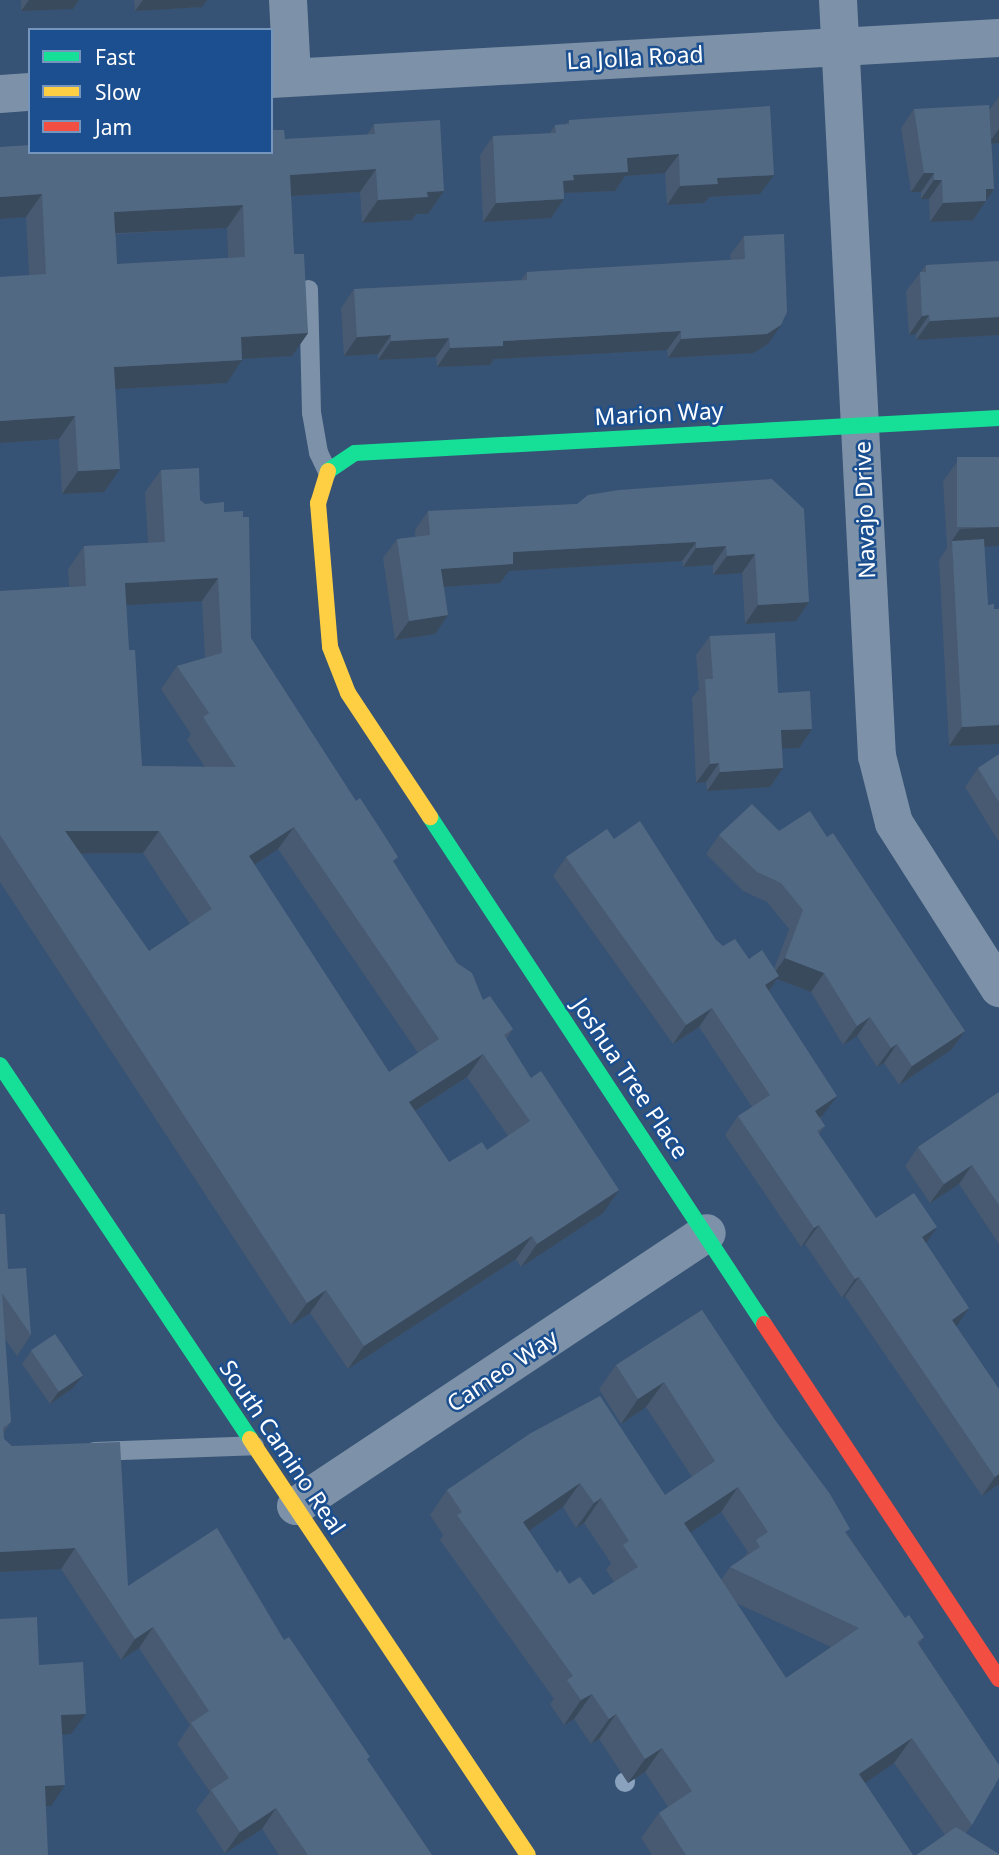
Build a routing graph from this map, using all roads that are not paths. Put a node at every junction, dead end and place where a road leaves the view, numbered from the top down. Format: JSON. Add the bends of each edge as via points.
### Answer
{"nodes":[{"id":1,"x":288,"y":0,"type":"edge"},
{"id":2,"x":838,"y":0,"type":"edge"},
{"id":3,"x":999,"y":38,"type":"edge"},
{"id":4,"x":840,"y":46,"type":"junction"},
{"id":5,"x":282,"y":78,"type":"edge"},
{"id":6,"x":28,"y":92,"type":"edge"},
{"id":7,"x":0,"y":94,"type":"edge"},
{"id":8,"x":308,"y":289,"type":"edge"},
{"id":9,"x":999,"y":418,"type":"edge"},
{"id":10,"x":861,"y":424,"type":"junction"},
{"id":11,"x":327,"y":471,"type":"junction"},
{"id":12,"x":999,"y":988,"type":"edge"},
{"id":13,"x":0,"y":1065,"type":"edge"},
{"id":14,"x":707,"y":1233,"type":"junction"},
{"id":15,"x":254,"y":1445,"type":"junction"},
{"id":16,"x":79,"y":1451,"type":"edge"},
{"id":17,"x":296,"y":1506,"type":"junction"},
{"id":18,"x":999,"y":1679,"type":"edge"},
{"id":19,"x":528,"y":1855,"type":"edge"}],
"edges":[{"from":1,"to":5,"type":"street"},
{"from":2,"to":4,"type":"street","name":"Navajo Drive"},
{"from":3,"to":4,"type":"street","name":"La Jolla Road"},
{"from":4,"to":5,"type":"street","name":"La Jolla Road"},
{"from":4,"to":10,"type":"street","name":"Navajo Drive"},
{"from":6,"to":7,"type":"street"},
{"from":8,"to":11,"type":"lane","via":[[311,412],[317,452]]},
{"from":9,"to":10,"type":"street","name":"Marion Way"},
{"from":10,"to":11,"type":"street","name":"Marion Way","via":[[355,453]]},
{"from":10,"to":12,"type":"street","name":"Navajo Drive","via":[[877,756],[894,823]]},
{"from":11,"to":14,"type":"street","name":"Joshua Tree Place","via":[[318,503],[323,600],[330,646],[348,693]]},
{"from":13,"to":15,"type":"street","name":"South Camino Real"},
{"from":14,"to":17,"type":"street","name":"Cameo Way"},
{"from":14,"to":18,"type":"street","name":"Joshua Tree Place"},
{"from":15,"to":16,"type":"lane"},
{"from":15,"to":17,"type":"street","name":"South Camino Real"},
{"from":17,"to":19,"type":"street","name":"South Camino Real"}]}
